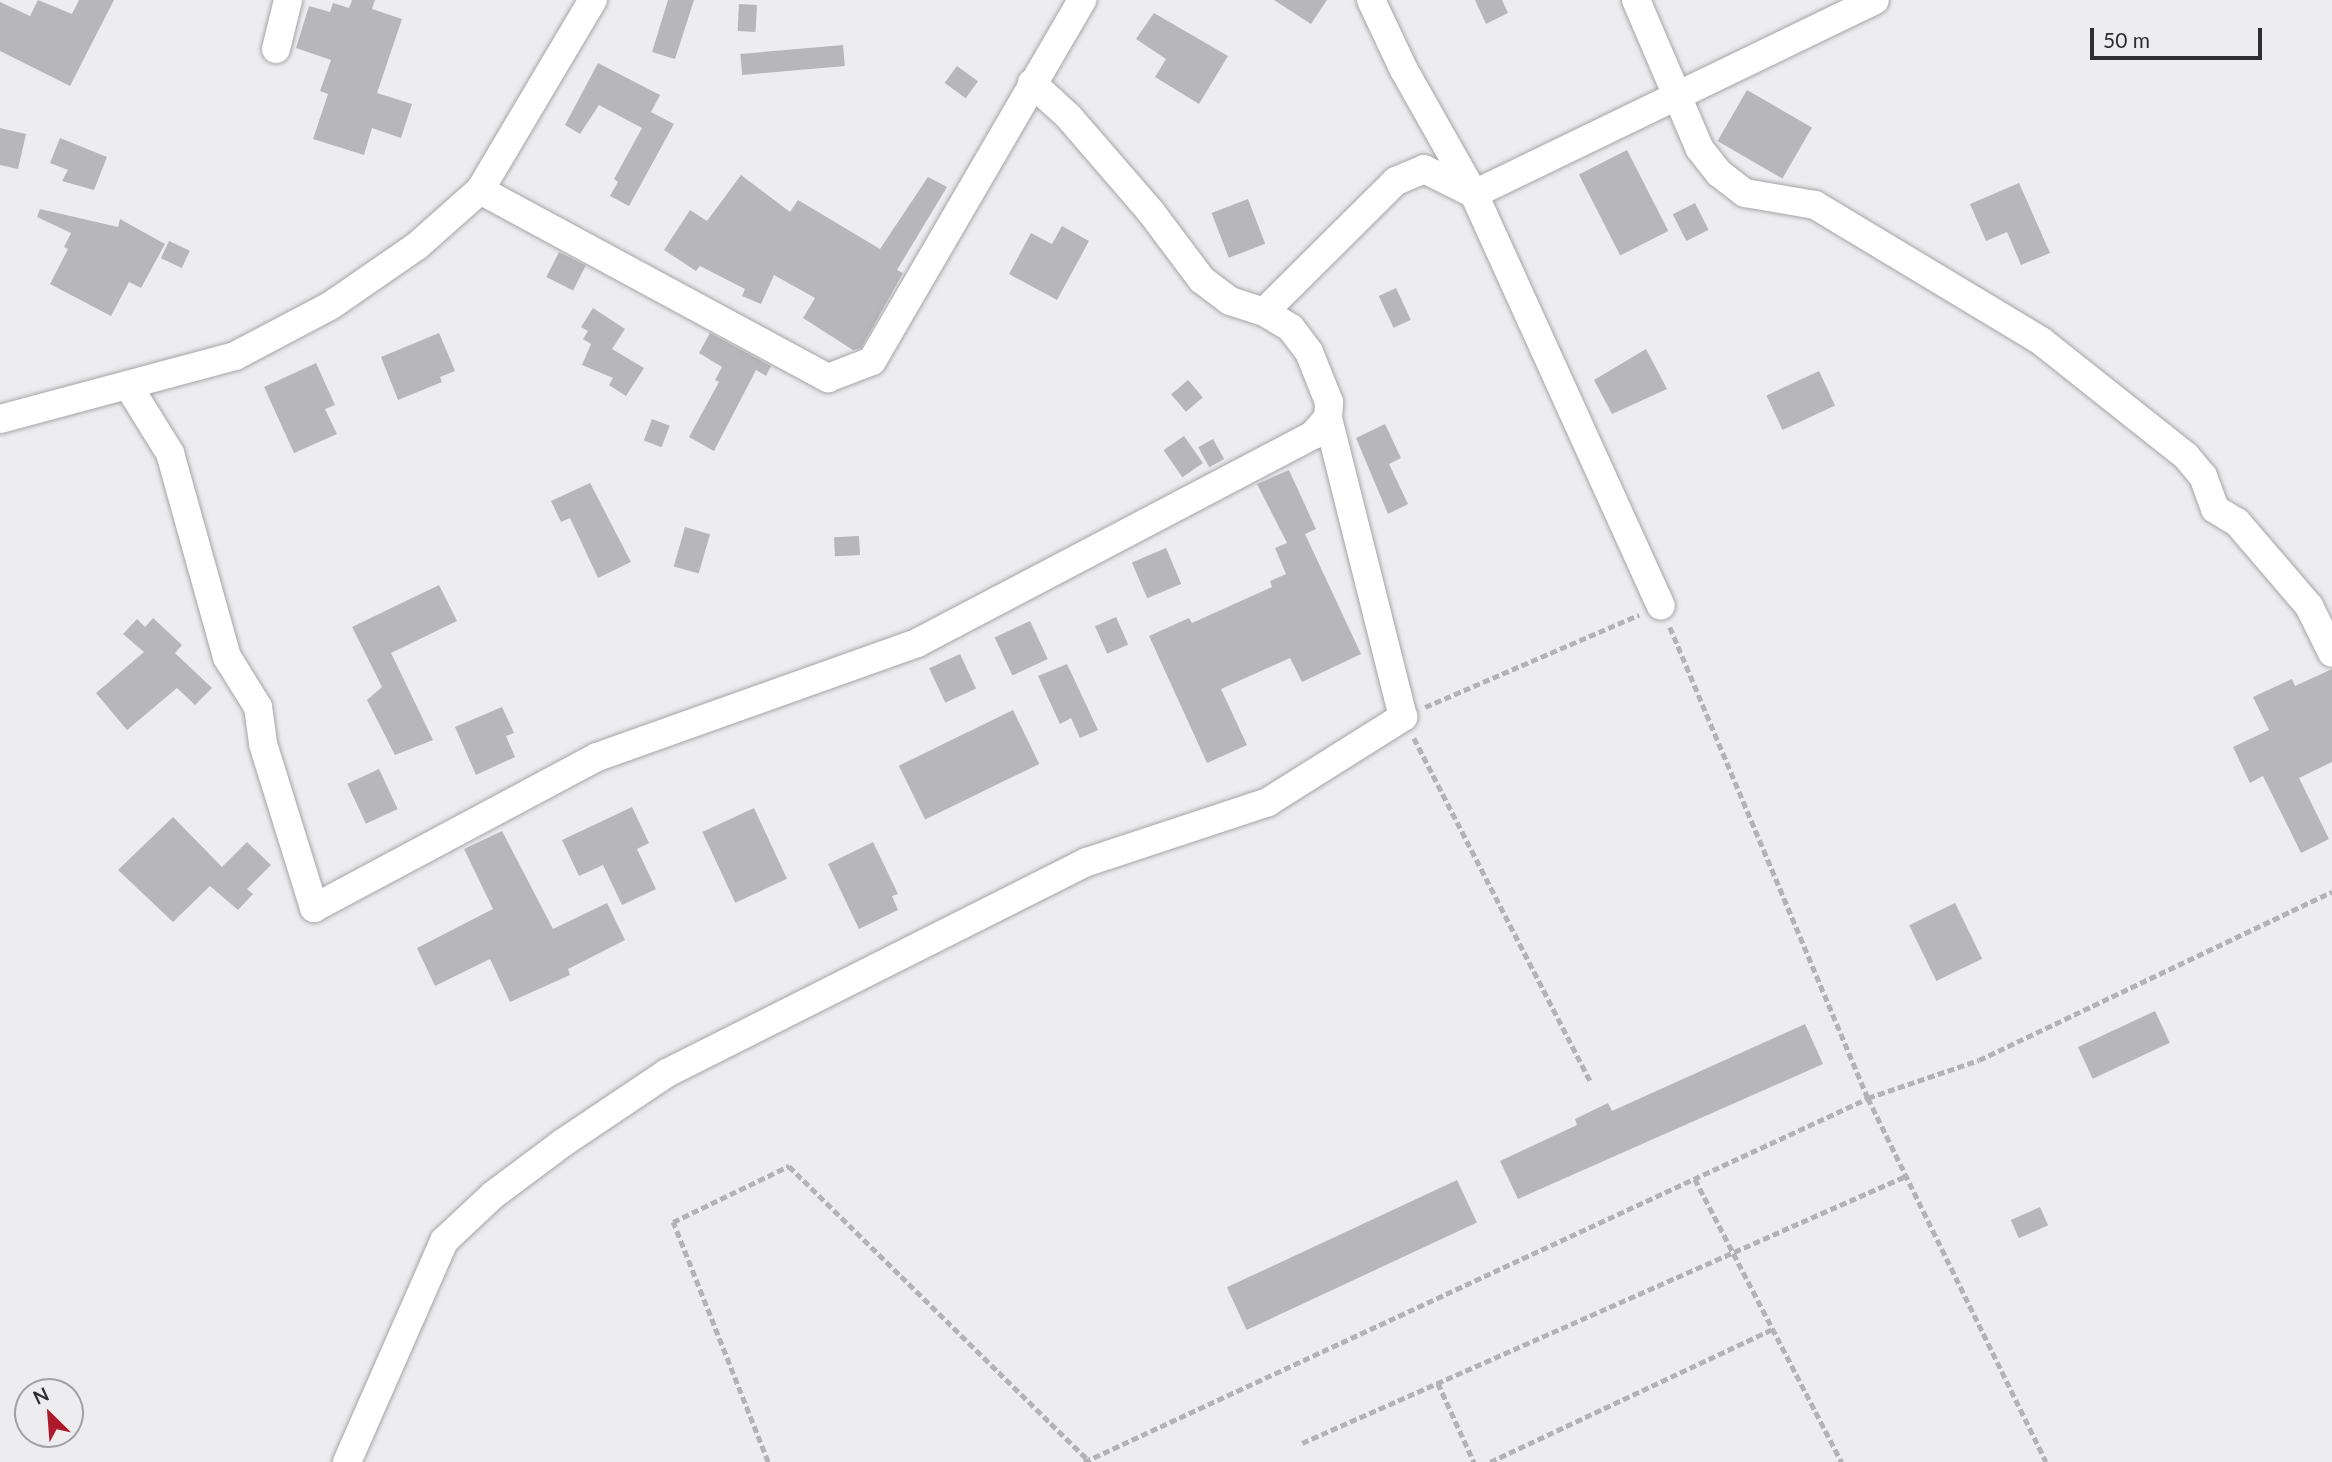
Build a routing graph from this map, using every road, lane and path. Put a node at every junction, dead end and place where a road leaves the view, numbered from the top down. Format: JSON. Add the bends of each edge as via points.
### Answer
{"nodes":[{"id":1,"x":288,"y":0,"type":"edge"},
{"id":2,"x":593,"y":0,"type":"edge"},
{"id":3,"x":1082,"y":0,"type":"edge"},
{"id":4,"x":1371,"y":0,"type":"edge"},
{"id":5,"x":1636,"y":0,"type":"edge"},
{"id":6,"x":1875,"y":0,"type":"edge"},
{"id":7,"x":276,"y":49,"type":"dead end"},
{"id":8,"x":1032,"y":83,"type":"junction"},
{"id":9,"x":1680,"y":94,"type":"junction"},
{"id":10,"x":480,"y":190,"type":"junction"},
{"id":11,"x":1474,"y":194,"type":"junction"},
{"id":12,"x":1264,"y":312,"type":"junction"},
{"id":13,"x":129,"y":387,"type":"junction"},
{"id":14,"x":1328,"y":418,"type":"junction"},
{"id":15,"x":0,"y":419,"type":"edge"},
{"id":16,"x":1661,"y":606,"type":"junction"},
{"id":17,"x":2332,"y":653,"type":"edge"},
{"id":18,"x":1403,"y":717,"type":"junction"},
{"id":19,"x":2332,"y":892,"type":"edge"},
{"id":20,"x":1591,"y":1083,"type":"dead end"},
{"id":21,"x":1868,"y":1098,"type":"junction"},
{"id":22,"x":1906,"y":1176,"type":"junction"},
{"id":23,"x":1695,"y":1179,"type":"junction"},
{"id":24,"x":1733,"y":1252,"type":"junction"},
{"id":25,"x":1773,"y":1329,"type":"junction"},
{"id":26,"x":1438,"y":1383,"type":"junction"},
{"id":27,"x":1302,"y":1443,"type":"dead end"},
{"id":28,"x":1086,"y":1461,"type":"edge"},
{"id":29,"x":347,"y":1462,"type":"edge"},
{"id":30,"x":768,"y":1462,"type":"edge"},
{"id":31,"x":1474,"y":1462,"type":"edge"},
{"id":32,"x":1490,"y":1462,"type":"edge"},
{"id":33,"x":1842,"y":1462,"type":"edge"},
{"id":34,"x":2046,"y":1462,"type":"edge"}],
"edges":[{"from":1,"to":7,"type":"street"},
{"from":2,"to":10,"type":"street"},
{"from":3,"to":8,"type":"street"},
{"from":4,"to":11,"type":"street","via":[[1404,70]]},
{"from":5,"to":9,"type":"street"},
{"from":6,"to":9,"type":"street"},
{"from":8,"to":10,"type":"street","via":[[872,361],[828,378]]},
{"from":8,"to":12,"type":"street","via":[[1068,116],[1151,212],[1202,280],[1230,301]]},
{"from":9,"to":11,"type":"street"},
{"from":9,"to":17,"type":"street","via":[[1700,149],[1719,173],[1745,193],[1815,205],[2041,341],[2186,456],[2203,476],[2215,509],[2236,522],[2309,606]]},
{"from":10,"to":13,"type":"street","via":[[417,246],[330,306],[235,356]]},
{"from":11,"to":12,"type":"street","via":[[1424,169],[1396,181]]},
{"from":11,"to":16,"type":"street"},
{"from":12,"to":14,"type":"street","via":[[1291,328],[1309,352],[1329,402]]},
{"from":13,"to":14,"type":"street","via":[[170,453],[227,657],[258,707],[263,744],[314,908],[597,757],[917,643],[1313,435]]},
{"from":13,"to":15,"type":"street"},
{"from":14,"to":18,"type":"street"},
{"from":16,"to":18,"type":"path"},
{"from":16,"to":21,"type":"path"},
{"from":18,"to":20,"type":"path"},
{"from":18,"to":29,"type":"street","via":[[1268,802],[1087,862],[667,1073],[564,1142],[493,1195],[444,1241]]},
{"from":19,"to":21,"type":"path","via":[[1979,1060]]},
{"from":21,"to":22,"type":"path"},
{"from":21,"to":23,"type":"path"},
{"from":22,"to":24,"type":"path"},
{"from":22,"to":34,"type":"path"},
{"from":23,"to":24,"type":"path"},
{"from":23,"to":28,"type":"path"},
{"from":24,"to":25,"type":"path"},
{"from":24,"to":26,"type":"path"},
{"from":25,"to":32,"type":"path"},
{"from":25,"to":33,"type":"path"},
{"from":26,"to":27,"type":"path"},
{"from":26,"to":31,"type":"path"},
{"from":28,"to":30,"type":"path","via":[[789,1166],[673,1222]]}]}
